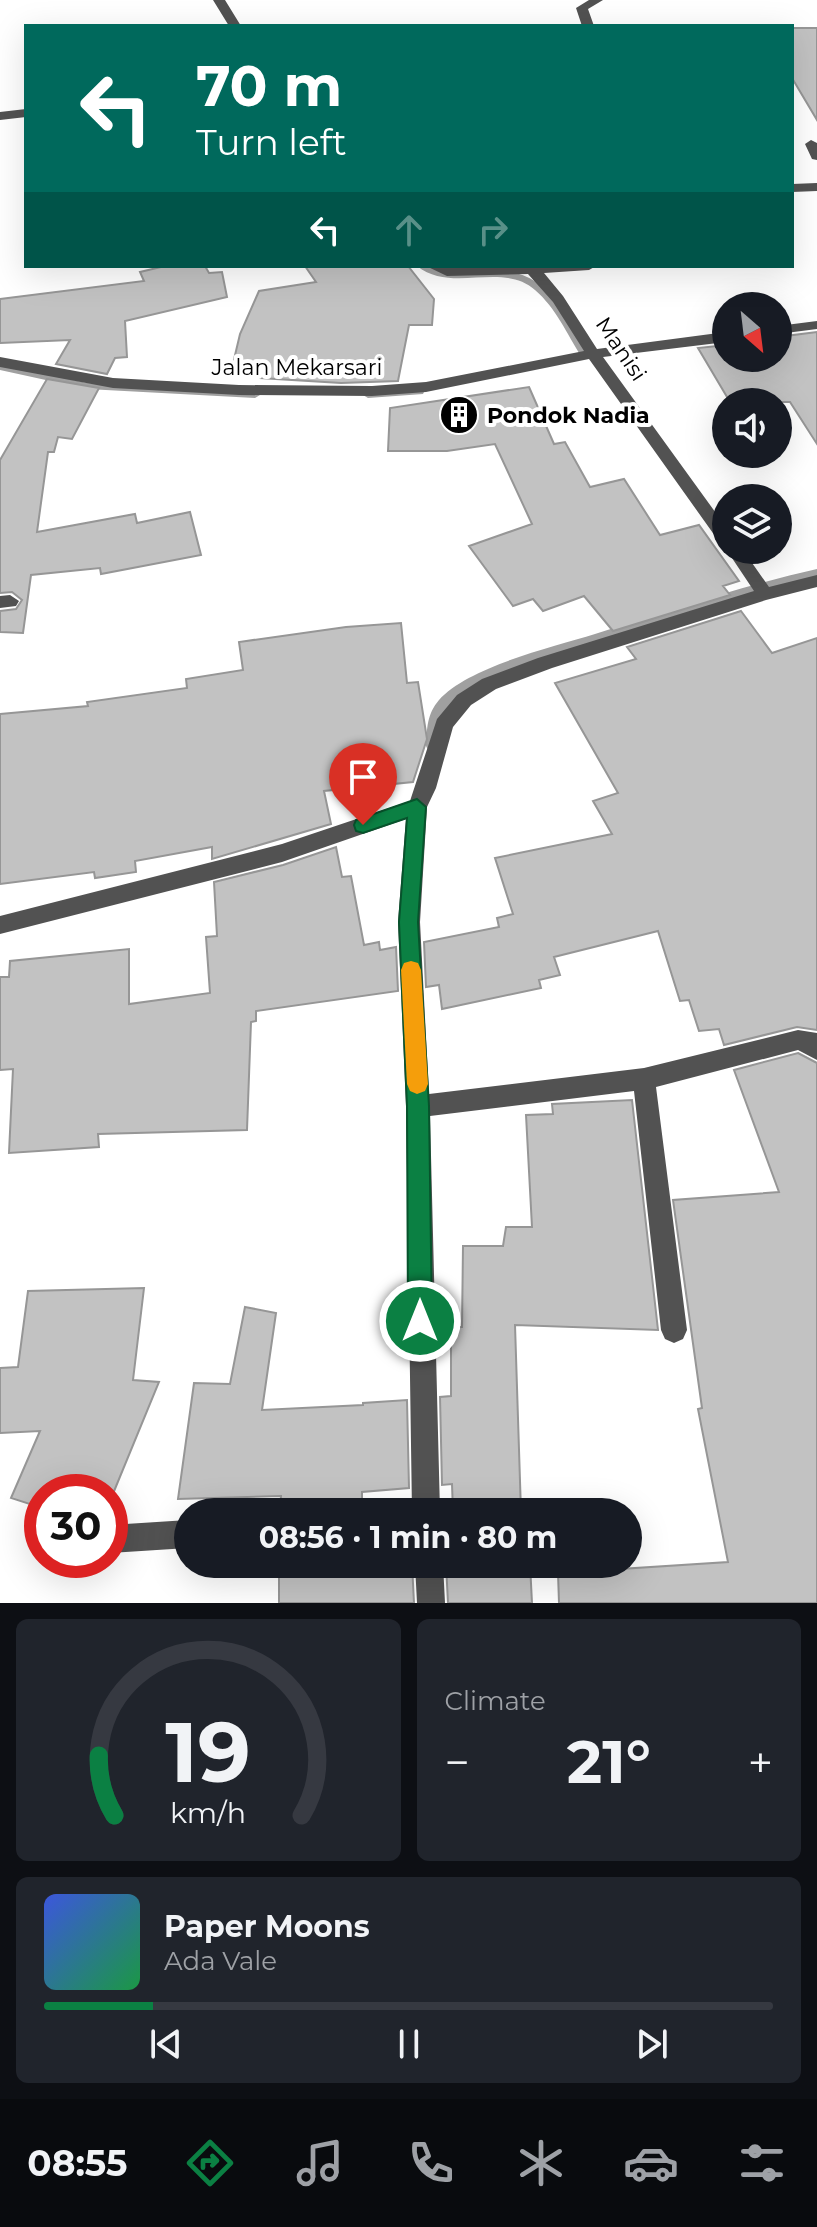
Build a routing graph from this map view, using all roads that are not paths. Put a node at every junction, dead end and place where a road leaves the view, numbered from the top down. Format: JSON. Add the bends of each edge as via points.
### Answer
{"nodes":[{"id":1,"x":219,"y":0,"type":"edge"},
{"id":2,"x":597,"y":0,"type":"edge"},
{"id":3,"x":234,"y":24,"type":"edge"},
{"id":4,"x":587,"y":24,"type":"edge"},
{"id":5,"x":24,"y":113,"type":"edge"},
{"id":6,"x":0,"y":116,"type":"edge"},
{"id":7,"x":817,"y":187,"type":"edge"},
{"id":8,"x":794,"y":188,"type":"edge"},
{"id":9,"x":438,"y":268,"type":"edge"},
{"id":10,"x":560,"y":268,"type":"edge"},
{"id":11,"x":532,"y":270,"type":"junction"},
{"id":12,"x":817,"y":325,"type":"edge"},
{"id":13,"x":792,"y":328,"type":"edge"},
{"id":14,"x":712,"y":339,"type":"edge"},
{"id":15,"x":593,"y":354,"type":"junction"},
{"id":16,"x":0,"y":362,"type":"edge"},
{"id":17,"x":712,"y":520,"type":"edge"},
{"id":18,"x":744,"y":564,"type":"edge"},
{"id":19,"x":817,"y":581,"type":"edge"},
{"id":20,"x":765,"y":594,"type":"junction"},
{"id":21,"x":417,"y":807,"type":"junction"},
{"id":22,"x":0,"y":925,"type":"edge"},
{"id":23,"x":817,"y":1049,"type":"edge"},
{"id":24,"x":644,"y":1079,"type":"junction"},
{"id":25,"x":418,"y":1106,"type":"junction"},
{"id":26,"x":674,"y":1330,"type":"dead end"},
{"id":27,"x":426,"y":1498,"type":"edge"},
{"id":28,"x":174,"y":1535,"type":"edge"},
{"id":29,"x":128,"y":1538,"type":"edge"},
{"id":30,"x":430,"y":1578,"type":"edge"},
{"id":31,"x":431,"y":1603,"type":"edge"}],
"edges":[{"from":1,"to":3,"type":"street"},
{"from":2,"to":4,"type":"street","via":[[582,8]]},
{"from":5,"to":6,"type":"street"},
{"from":7,"to":8,"type":"street"},
{"from":9,"to":11,"type":"street"},
{"from":10,"to":11,"type":"street"},
{"from":11,"to":15,"type":"street","name":"Manisi","via":[[563,303]]},
{"from":12,"to":13,"type":"street"},
{"from":14,"to":15,"type":"street","name":"Jalan Mekarsari"},
{"from":15,"to":16,"type":"street","name":"Jalan Mekarsari","via":[[426,387],[372,391],[113,383]]},
{"from":15,"to":17,"type":"street","name":"Manisi"},
{"from":18,"to":20,"type":"street"},
{"from":19,"to":20,"type":"street"},
{"from":20,"to":21,"type":"street","via":[[489,684],[464,700],[444,724]]},
{"from":21,"to":22,"type":"street","via":[[282,853]]},
{"from":21,"to":25,"type":"street","via":[[409,922]]},
{"from":23,"to":24,"type":"street","via":[[810,1041],[798,1040]]},
{"from":24,"to":25,"type":"street"},
{"from":24,"to":26,"type":"street"},
{"from":25,"to":27,"type":"street"},
{"from":28,"to":29,"type":"street"},
{"from":30,"to":31,"type":"street"}]}
